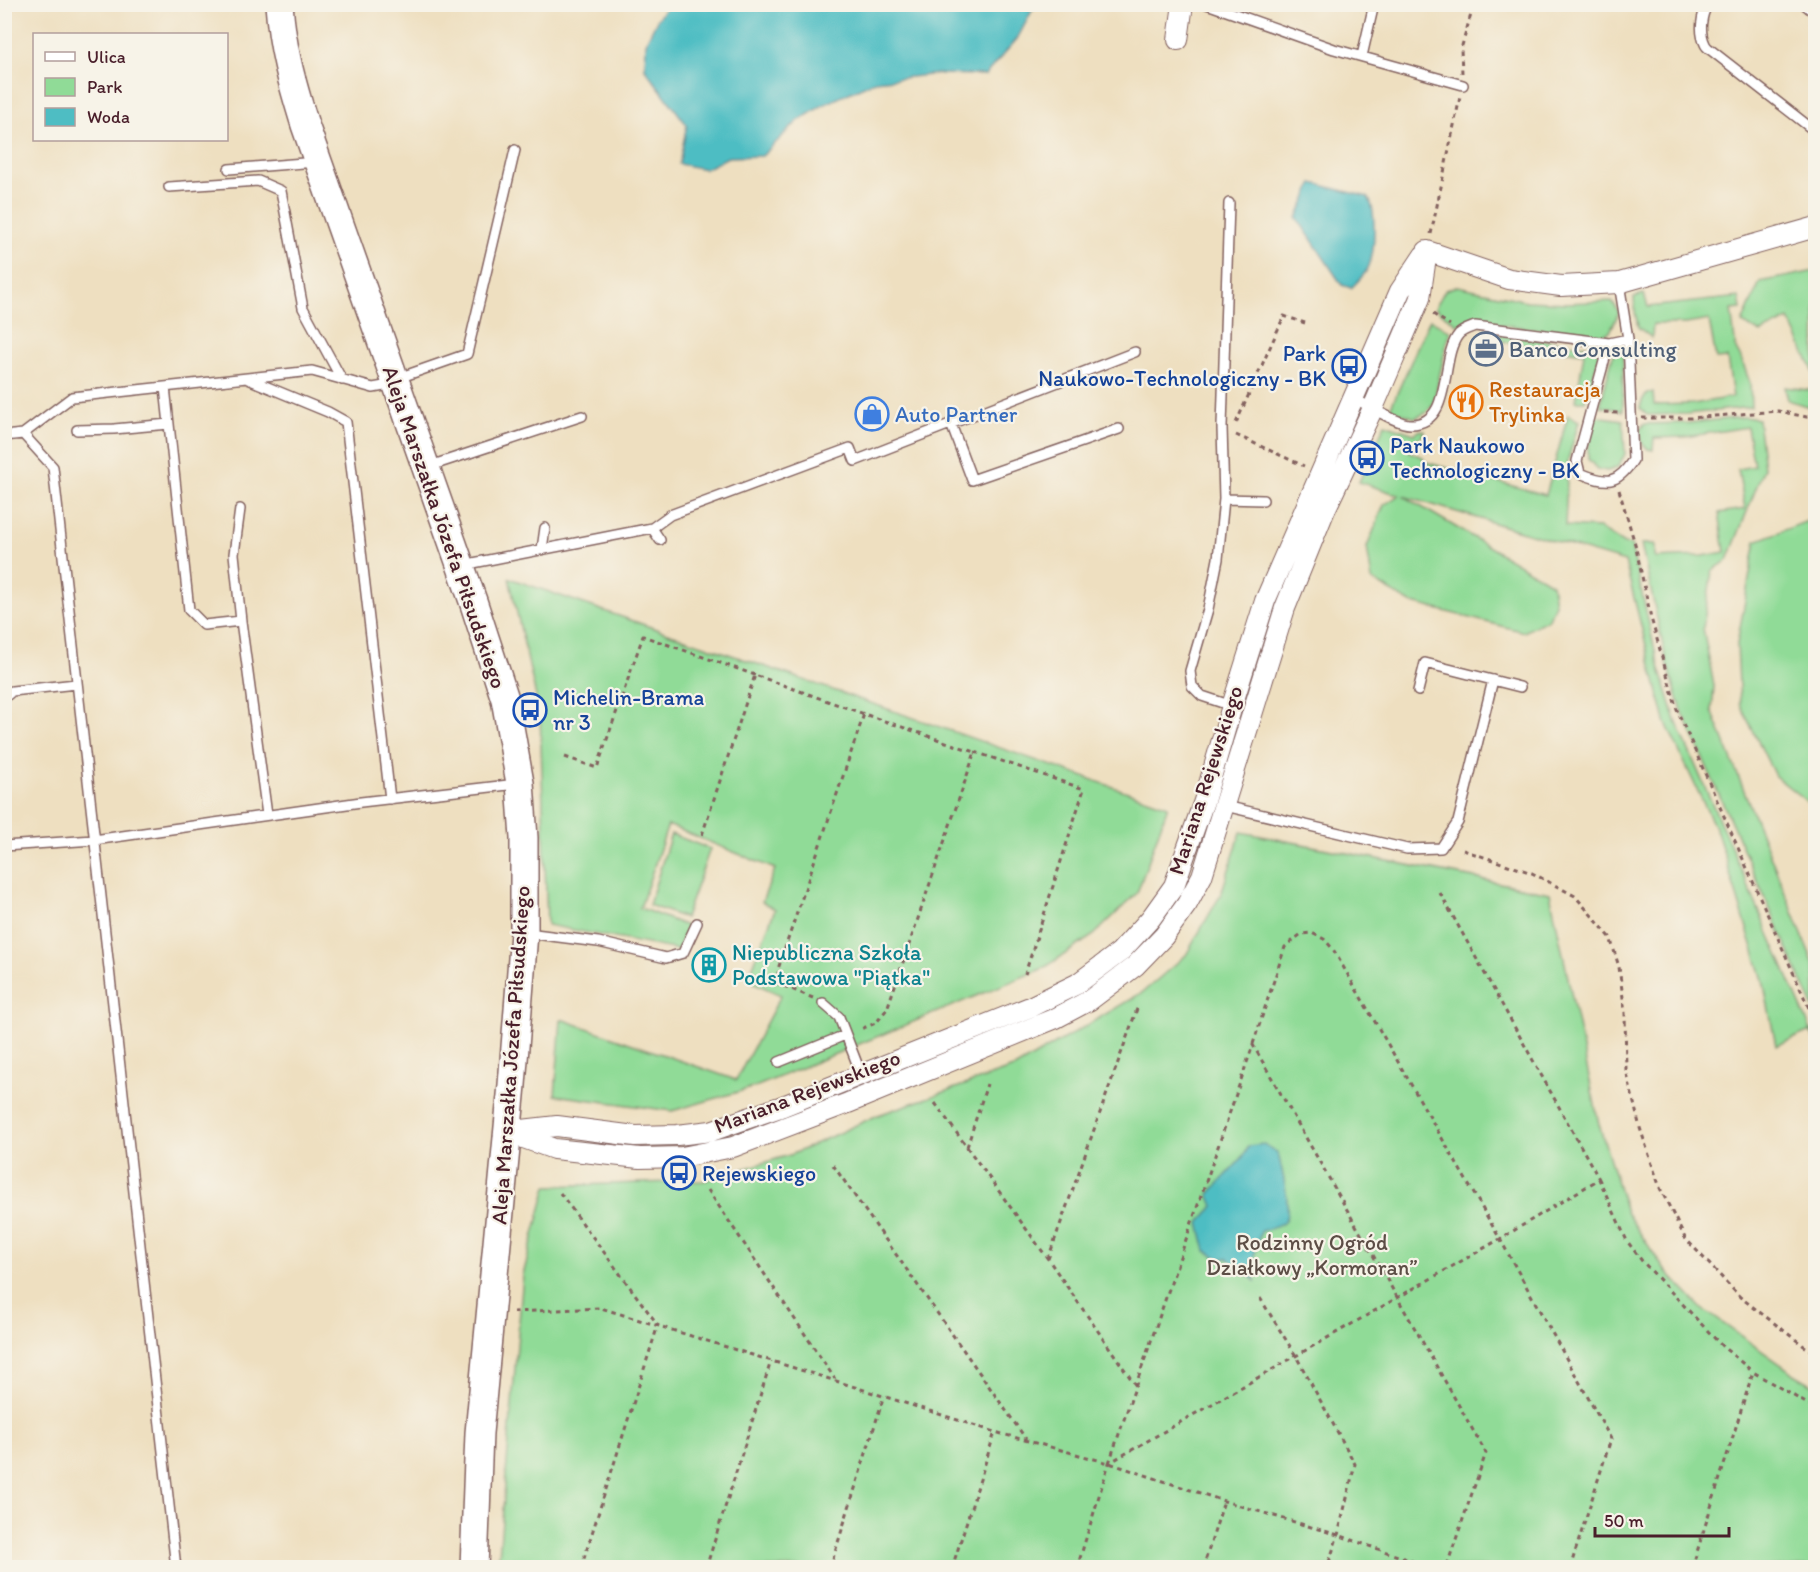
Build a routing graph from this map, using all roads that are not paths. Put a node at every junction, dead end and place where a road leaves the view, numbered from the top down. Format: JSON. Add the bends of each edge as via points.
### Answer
{"nodes":[{"id":1,"x":279,"y":4,"type":"edge"},
{"id":2,"x":1183,"y":4,"type":"edge"},
{"id":3,"x":1207,"y":4,"type":"edge"},
{"id":4,"x":1374,"y":4,"type":"edge"},
{"id":5,"x":1708,"y":4,"type":"edge"},
{"id":6,"x":1804,"y":4,"type":"edge"},
{"id":7,"x":1815,"y":14,"type":"edge"},
{"id":8,"x":1178,"y":40,"type":"dead end"},
{"id":9,"x":1362,"y":56,"type":"junction"},
{"id":10,"x":1463,"y":85,"type":"road end"},
{"id":11,"x":1815,"y":132,"type":"edge"},
{"id":12,"x":515,"y":150,"type":"dead end"},
{"id":13,"x":317,"y":162,"type":"junction"},
{"id":14,"x":229,"y":169,"type":"dead end"},
{"id":15,"x":169,"y":187,"type":"dead end"},
{"id":16,"x":1228,"y":203,"type":"dead end"},
{"id":17,"x":1815,"y":227,"type":"edge"},
{"id":18,"x":1427,"y":250,"type":"junction"},
{"id":19,"x":1619,"y":282,"type":"junction"},
{"id":20,"x":1628,"y":339,"type":"junction"},
{"id":21,"x":1609,"y":343,"type":"junction"},
{"id":22,"x":1135,"y":352,"type":"dead end"},
{"id":23,"x":245,"y":378,"type":"junction"},
{"id":24,"x":342,"y":380,"type":"junction"},
{"id":25,"x":396,"y":384,"type":"junction"},
{"id":26,"x":165,"y":387,"type":"junction"},
{"id":27,"x":1353,"y":398,"type":"junction"},
{"id":28,"x":1373,"y":408,"type":"junction"},
{"id":29,"x":582,"y":416,"type":"dead end"},
{"id":30,"x":169,"y":424,"type":"junction"},
{"id":31,"x":951,"y":424,"type":"junction"},
{"id":32,"x":1119,"y":429,"type":"dead end"},
{"id":33,"x":77,"y":430,"type":"dead end"},
{"id":34,"x":23,"y":434,"type":"junction"},
{"id":35,"x":4,"y":436,"type":"edge"},
{"id":36,"x":425,"y":467,"type":"junction"},
{"id":37,"x":1224,"y":499,"type":"junction"},
{"id":38,"x":1263,"y":500,"type":"dead end"},
{"id":39,"x":240,"y":508,"type":"dead end"},
{"id":40,"x":545,"y":528,"type":"dead end"},
{"id":41,"x":652,"y":528,"type":"junction"},
{"id":42,"x":660,"y":540,"type":"dead end"},
{"id":43,"x":542,"y":549,"type":"junction"},
{"id":44,"x":460,"y":566,"type":"junction"},
{"id":45,"x":241,"y":621,"type":"junction"},
{"id":46,"x":1493,"y":680,"type":"junction"},
{"id":47,"x":76,"y":684,"type":"junction"},
{"id":48,"x":1520,"y":687,"type":"dead end"},
{"id":49,"x":1418,"y":691,"type":"dead end"},
{"id":50,"x":4,"y":698,"type":"edge"},
{"id":51,"x":1232,"y":706,"type":"junction"},
{"id":52,"x":520,"y":783,"type":"junction"},
{"id":53,"x":390,"y":799,"type":"junction"},
{"id":54,"x":1204,"y":801,"type":"junction"},
{"id":55,"x":1225,"y":807,"type":"junction"},
{"id":56,"x":267,"y":815,"type":"junction"},
{"id":57,"x":94,"y":840,"type":"junction"},
{"id":58,"x":4,"y":846,"type":"edge"},
{"id":59,"x":697,"y":923,"type":"dead end"},
{"id":60,"x":524,"y":933,"type":"junction"},
{"id":61,"x":823,"y":1003,"type":"road end"},
{"id":62,"x":844,"y":1035,"type":"junction"},
{"id":63,"x":779,"y":1062,"type":"dead end"},
{"id":64,"x":861,"y":1074,"type":"junction"},
{"id":65,"x":507,"y":1132,"type":"junction"},
{"id":66,"x":176,"y":1568,"type":"edge"},
{"id":67,"x":474,"y":1568,"type":"edge"}],
"edges":[{"from":1,"to":13,"type":"street","name":"Aleja Marszałka Józefa Piłsudskiego","via":[[288,70]]},
{"from":2,"to":8,"type":"street"},
{"from":3,"to":9,"type":"lane"},
{"from":4,"to":9,"type":"lane"},
{"from":5,"to":11,"type":"lane","via":[[1701,24],[1705,44]]},
{"from":6,"to":7,"type":"lane"},
{"from":9,"to":10,"type":"lane"},
{"from":12,"to":25,"type":"lane","via":[[467,354],[407,375]]},
{"from":13,"to":14,"type":"lane"},
{"from":13,"to":25,"type":"street","name":"Aleja Marszałka Józefa Piłsudskiego"},
{"from":15,"to":24,"type":"lane","via":[[258,181],[281,191],[303,308]]},
{"from":16,"to":37,"type":"lane"},
{"from":17,"to":19,"type":"street"},
{"from":18,"to":19,"type":"street","via":[[1509,279],[1560,286]]},
{"from":18,"to":27,"type":"street","name":"Mariana Rejewskiego","via":[[1400,291]]},
{"from":18,"to":28,"type":"street","name":"Mariana Rejewskiego","via":[[1420,298]]},
{"from":19,"to":20,"type":"lane"},
{"from":20,"to":21,"type":"lane"},
{"from":20,"to":21,"type":"lane","via":[[1633,460],[1616,480],[1602,480],[1581,473],[1577,461]]},
{"from":21,"to":28,"type":"lane","via":[[1475,326],[1461,332],[1453,342],[1438,409],[1428,420],[1411,425]]},
{"from":22,"to":31,"type":"lane"},
{"from":23,"to":24,"type":"lane","via":[[312,372]]},
{"from":23,"to":26,"type":"lane"},
{"from":23,"to":53,"type":"lane","via":[[346,422]]},
{"from":24,"to":25,"type":"lane","via":[[373,388]]},
{"from":25,"to":36,"type":"street","name":"Aleja Marszałka Józefa Piłsudskiego"},
{"from":26,"to":30,"type":"lane"},
{"from":26,"to":34,"type":"lane","via":[[72,397]]},
{"from":27,"to":28,"type":"lane"},
{"from":27,"to":51,"type":"street","name":"Mariana Rejewskiego","via":[[1265,601]]},
{"from":28,"to":55,"type":"street","name":"Mariana Rejewskiego","via":[[1324,512],[1286,608]]},
{"from":29,"to":36,"type":"lane"},
{"from":30,"to":33,"type":"lane"},
{"from":30,"to":45,"type":"lane","via":[[189,610],[204,625]]},
{"from":31,"to":32,"type":"lane","via":[[972,480]]},
{"from":31,"to":41,"type":"lane","via":[[855,461],[850,448],[670,515]]},
{"from":34,"to":35,"type":"lane"},
{"from":34,"to":47,"type":"lane","via":[[53,467]]},
{"from":36,"to":44,"type":"street","name":"Aleja Marszałka Józefa Piłsudskiego"},
{"from":37,"to":38,"type":"lane"},
{"from":37,"to":51,"type":"lane","via":[[1218,559],[1190,671],[1192,686],[1202,696]]},
{"from":39,"to":45,"type":"lane","via":[[234,554]]},
{"from":40,"to":43,"type":"lane"},
{"from":41,"to":42,"type":"lane"},
{"from":41,"to":43,"type":"lane"},
{"from":43,"to":44,"type":"lane"},
{"from":44,"to":52,"type":"street","name":"Aleja Marszałka Józefa Piłsudskiego","via":[[504,699]]},
{"from":45,"to":56,"type":"lane"},
{"from":46,"to":48,"type":"lane"},
{"from":46,"to":49,"type":"lane","via":[[1425,663]]},
{"from":46,"to":55,"type":"lane","via":[[1458,822],[1440,848],[1407,849]]},
{"from":47,"to":50,"type":"lane","via":[[12,691]]},
{"from":47,"to":57,"type":"lane"},
{"from":51,"to":54,"type":"street","name":"Mariana Rejewskiego"},
{"from":52,"to":53,"type":"lane"},
{"from":52,"to":60,"type":"street","name":"Aleja Marszałka Józefa Piłsudskiego"},
{"from":53,"to":56,"type":"lane"},
{"from":54,"to":55,"type":"lane"},
{"from":54,"to":64,"type":"street","name":"Mariana Rejewskiego","via":[[1174,886],[1120,952],[1077,984],[1030,1007]]},
{"from":55,"to":65,"type":"street","name":"Mariana Rejewskiego","via":[[1202,876],[1164,936],[1135,966],[1090,1000],[1056,1018],[761,1137],[702,1154],[648,1158],[554,1149]]},
{"from":56,"to":57,"type":"lane"},
{"from":57,"to":58,"type":"lane"},
{"from":57,"to":66,"type":"lane"},
{"from":59,"to":60,"type":"lane","via":[[683,953],[666,958],[598,942]]},
{"from":60,"to":65,"type":"street","name":"Aleja Marszałka Józefa Piłsudskiego"},
{"from":61,"to":62,"type":"lane","via":[[839,1017]]},
{"from":62,"to":63,"type":"lane"},
{"from":62,"to":64,"type":"lane"},
{"from":64,"to":65,"type":"street","name":"Mariana Rejewskiego","via":[[711,1131],[635,1136],[557,1126]]},
{"from":65,"to":67,"type":"street","name":"Aleja Marszałka Józefa Piłsudskiego","via":[[478,1433]]}]}
